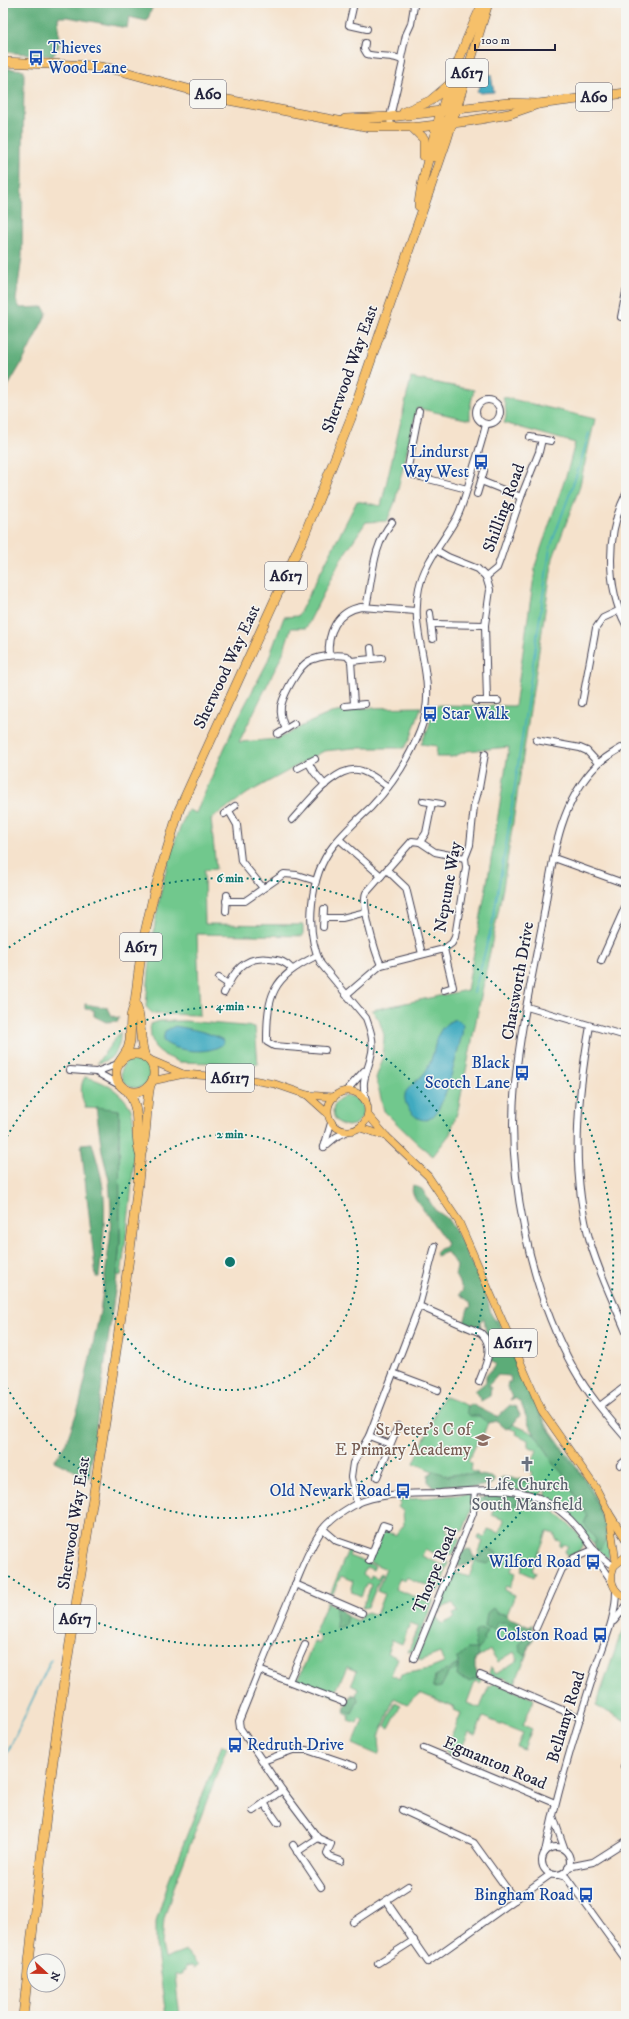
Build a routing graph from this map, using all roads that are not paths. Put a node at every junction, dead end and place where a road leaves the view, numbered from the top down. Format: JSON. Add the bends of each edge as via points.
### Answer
{"nodes":[{"id":1,"x":354,"y":3,"type":"edge"},
{"id":2,"x":412,"y":3,"type":"edge"},
{"id":3,"x":483,"y":3,"type":"edge"},
{"id":4,"x":488,"y":3,"type":"edge"},
{"id":5,"x":367,"y":29,"type":"dead end"},
{"id":6,"x":365,"y":43,"type":"dead end"},
{"id":7,"x":401,"y":58,"type":"junction"},
{"id":8,"x":3,"y":62,"type":"edge"},
{"id":9,"x":449,"y":85,"type":"junction"},
{"id":10,"x":626,"y":93,"type":"edge"},
{"id":11,"x":538,"y":104,"type":"junction"},
{"id":12,"x":390,"y":117,"type":"junction"},
{"id":13,"x":447,"y":117,"type":"junction"},
{"id":14,"x":340,"y":120,"type":"junction"},
{"id":15,"x":412,"y":127,"type":"junction"},
{"id":16,"x":391,"y":128,"type":"junction"},
{"id":17,"x":424,"y":179,"type":"junction"},
{"id":18,"x":419,"y":216,"type":"junction"},
{"id":19,"x":626,"y":292,"type":"edge"},
{"id":20,"x":621,"y":317,"type":"dead end"},
{"id":21,"x":419,"y":411,"type":"dead end"},
{"id":22,"x":486,"y":424,"type":"junction"},
{"id":23,"x":530,"y":437,"type":"dead end"},
{"id":24,"x":542,"y":439,"type":"junction"},
{"id":25,"x":551,"y":442,"type":"dead end"},
{"id":26,"x":484,"y":471,"type":"dead end"},
{"id":27,"x":481,"y":481,"type":"junction"},
{"id":28,"x":467,"y":489,"type":"junction"},
{"id":29,"x":477,"y":494,"type":"dead end"},
{"id":30,"x":626,"y":494,"type":"edge"},
{"id":31,"x":521,"y":497,"type":"junction"},
{"id":32,"x":392,"y":522,"type":"dead end"},
{"id":33,"x":380,"y":526,"type":"dead end"},
{"id":34,"x":387,"y":529,"type":"junction"},
{"id":35,"x":436,"y":550,"type":"junction"},
{"id":36,"x":486,"y":577,"type":"junction"},
{"id":37,"x":366,"y":607,"type":"junction"},
{"id":38,"x":618,"y":610,"type":"junction"},
{"id":39,"x":416,"y":611,"type":"junction"},
{"id":40,"x":430,"y":613,"type":"dead end"},
{"id":41,"x":432,"y":624,"type":"junction"},
{"id":42,"x":486,"y":625,"type":"junction"},
{"id":43,"x":626,"y":625,"type":"edge"},
{"id":44,"x":433,"y":639,"type":"dead end"},
{"id":45,"x":371,"y":648,"type":"dead end"},
{"id":46,"x":329,"y":656,"type":"junction"},
{"id":47,"x":372,"y":658,"type":"junction"},
{"id":48,"x":382,"y":658,"type":"dead end"},
{"id":49,"x":351,"y":661,"type":"junction"},
{"id":50,"x":476,"y":701,"type":"dead end"},
{"id":51,"x":487,"y":701,"type":"junction"},
{"id":52,"x":498,"y":701,"type":"dead end"},
{"id":53,"x":582,"y":703,"type":"dead end"},
{"id":54,"x":354,"y":704,"type":"junction"},
{"id":55,"x":365,"y":704,"type":"dead end"},
{"id":56,"x":345,"y":706,"type":"dead end"},
{"id":57,"x":294,"y":724,"type":"dead end"},
{"id":58,"x":286,"y":729,"type":"junction"},
{"id":59,"x":278,"y":734,"type":"dead end"},
{"id":60,"x":536,"y":740,"type":"dead end"},
{"id":61,"x":626,"y":745,"type":"edge"},
{"id":62,"x":485,"y":754,"type":"dead end"},
{"id":63,"x":315,"y":759,"type":"dead end"},
{"id":64,"x":476,"y":761,"type":"dead end"},
{"id":65,"x":308,"y":762,"type":"junction"},
{"id":66,"x":483,"y":762,"type":"junction"},
{"id":67,"x":598,"y":763,"type":"junction"},
{"id":68,"x":298,"y":768,"type":"dead end"},
{"id":69,"x":325,"y":785,"type":"junction"},
{"id":70,"x":388,"y":787,"type":"junction"},
{"id":71,"x":423,"y":801,"type":"dead end"},
{"id":72,"x":432,"y":803,"type":"junction"},
{"id":73,"x":441,"y":804,"type":"dead end"},
{"id":74,"x":235,"y":806,"type":"dead end"},
{"id":75,"x":292,"y":820,"type":"dead end"},
{"id":76,"x":340,"y":840,"type":"junction"},
{"id":77,"x":420,"y":842,"type":"junction"},
{"id":78,"x":465,"y":858,"type":"junction"},
{"id":79,"x":554,"y":858,"type":"junction"},
{"id":80,"x":387,"y":870,"type":"junction"},
{"id":81,"x":381,"y":876,"type":"junction"},
{"id":82,"x":316,"y":881,"type":"junction"},
{"id":83,"x":625,"y":881,"type":"edge"},
{"id":84,"x":263,"y":888,"type":"junction"},
{"id":85,"x":626,"y":905,"type":"edge"},
{"id":86,"x":324,"y":909,"type":"dead end"},
{"id":87,"x":226,"y":911,"type":"dead end"},
{"id":88,"x":366,"y":912,"type":"junction"},
{"id":89,"x":324,"y":918,"type":"junction"},
{"id":90,"x":323,"y":927,"type":"dead end"},
{"id":91,"x":444,"y":949,"type":"junction"},
{"id":92,"x":422,"y":954,"type":"junction"},
{"id":93,"x":316,"y":956,"type":"junction"},
{"id":94,"x":601,"y":961,"type":"dead end"},
{"id":95,"x":381,"y":965,"type":"junction"},
{"id":96,"x":292,"y":969,"type":"junction"},
{"id":97,"x":219,"y":978,"type":"dead end"},
{"id":98,"x":228,"y":984,"type":"junction"},
{"id":99,"x":444,"y":990,"type":"dead end"},
{"id":100,"x":224,"y":993,"type":"dead end"},
{"id":101,"x":346,"y":995,"type":"junction"},
{"id":102,"x":135,"y":1002,"type":"junction"},
{"id":103,"x":527,"y":1007,"type":"junction"},
{"id":104,"x":590,"y":1026,"type":"junction"},
{"id":105,"x":626,"y":1036,"type":"edge"},
{"id":106,"x":325,"y":1050,"type":"dead end"},
{"id":107,"x":146,"y":1058,"type":"junction"},
{"id":108,"x":120,"y":1062,"type":"junction"},
{"id":109,"x":70,"y":1070,"type":"dead end"},
{"id":110,"x":366,"y":1070,"type":"junction"},
{"id":111,"x":96,"y":1072,"type":"junction"},
{"id":112,"x":184,"y":1074,"type":"junction"},
{"id":113,"x":151,"y":1083,"type":"junction"},
{"id":114,"x":124,"y":1088,"type":"junction"},
{"id":115,"x":346,"y":1091,"type":"junction"},
{"id":116,"x":307,"y":1095,"type":"junction"},
{"id":117,"x":334,"y":1097,"type":"junction"},
{"id":118,"x":366,"y":1101,"type":"junction"},
{"id":119,"x":328,"y":1114,"type":"junction"},
{"id":120,"x":368,"y":1115,"type":"junction"},
{"id":121,"x":331,"y":1124,"type":"junction"},
{"id":122,"x":360,"y":1128,"type":"junction"},
{"id":123,"x":346,"y":1132,"type":"junction"},
{"id":124,"x":386,"y":1136,"type":"junction"},
{"id":125,"x":140,"y":1154,"type":"junction"},
{"id":126,"x":435,"y":1246,"type":"dead end"},
{"id":127,"x":419,"y":1306,"type":"junction"},
{"id":128,"x":626,"y":1332,"type":"edge"},
{"id":129,"x":393,"y":1373,"type":"junction"},
{"id":130,"x":479,"y":1382,"type":"dead end"},
{"id":131,"x":626,"y":1386,"type":"edge"},
{"id":132,"x":438,"y":1390,"type":"dead end"},
{"id":133,"x":600,"y":1406,"type":"junction"},
{"id":134,"x":398,"y":1426,"type":"dead end"},
{"id":135,"x":369,"y":1436,"type":"junction"},
{"id":136,"x":626,"y":1438,"type":"edge"},
{"id":137,"x":390,"y":1444,"type":"junction"},
{"id":138,"x":626,"y":1460,"type":"edge"},
{"id":139,"x":620,"y":1465,"type":"dead end"},
{"id":140,"x":377,"y":1477,"type":"dead end"},
{"id":141,"x":475,"y":1491,"type":"junction"},
{"id":142,"x":357,"y":1504,"type":"junction"},
{"id":143,"x":609,"y":1513,"type":"junction"},
{"id":144,"x":389,"y":1527,"type":"dead end"},
{"id":145,"x":323,"y":1529,"type":"junction"},
{"id":146,"x":626,"y":1540,"type":"edge"},
{"id":147,"x":593,"y":1550,"type":"junction"},
{"id":148,"x":372,"y":1553,"type":"junction"},
{"id":149,"x":626,"y":1556,"type":"edge"},
{"id":150,"x":369,"y":1561,"type":"dead end"},
{"id":151,"x":615,"y":1564,"type":"junction"},
{"id":152,"x":611,"y":1581,"type":"junction"},
{"id":153,"x":295,"y":1584,"type":"junction"},
{"id":154,"x":616,"y":1591,"type":"junction"},
{"id":155,"x":626,"y":1598,"type":"edge"},
{"id":156,"x":626,"y":1606,"type":"edge"},
{"id":157,"x":362,"y":1612,"type":"dead end"},
{"id":158,"x":536,"y":1628,"type":"dead end"},
{"id":159,"x":609,"y":1629,"type":"junction"},
{"id":160,"x":305,"y":1645,"type":"dead end"},
{"id":161,"x":414,"y":1658,"type":"dead end"},
{"id":162,"x":259,"y":1670,"type":"junction"},
{"id":163,"x":480,"y":1675,"type":"dead end"},
{"id":164,"x":289,"y":1681,"type":"junction"},
{"id":165,"x":343,"y":1702,"type":"dead end"},
{"id":166,"x":581,"y":1718,"type":"junction"},
{"id":167,"x":424,"y":1748,"type":"dead end"},
{"id":168,"x":263,"y":1761,"type":"junction"},
{"id":169,"x":354,"y":1766,"type":"dead end"},
{"id":170,"x":282,"y":1790,"type":"junction"},
{"id":171,"x":264,"y":1803,"type":"junction"},
{"id":172,"x":555,"y":1804,"type":"junction"},
{"id":173,"x":402,"y":1810,"type":"dead end"},
{"id":174,"x":253,"y":1811,"type":"dead end"},
{"id":175,"x":553,"y":1814,"type":"junction"},
{"id":176,"x":278,"y":1824,"type":"dead end"},
{"id":177,"x":318,"y":1838,"type":"junction"},
{"id":178,"x":626,"y":1841,"type":"edge"},
{"id":179,"x":293,"y":1845,"type":"dead end"},
{"id":180,"x":298,"y":1852,"type":"junction"},
{"id":181,"x":545,"y":1852,"type":"junction"},
{"id":182,"x":567,"y":1853,"type":"junction"},
{"id":183,"x":342,"y":1861,"type":"dead end"},
{"id":184,"x":578,"y":1864,"type":"junction"},
{"id":185,"x":543,"y":1867,"type":"junction"},
{"id":186,"x":568,"y":1868,"type":"junction"},
{"id":187,"x":551,"y":1874,"type":"junction"},
{"id":188,"x":559,"y":1875,"type":"junction"},
{"id":189,"x":566,"y":1877,"type":"junction"},
{"id":190,"x":537,"y":1883,"type":"junction"},
{"id":191,"x":408,"y":1886,"type":"dead end"},
{"id":192,"x":321,"y":1887,"type":"dead end"},
{"id":193,"x":515,"y":1900,"type":"junction"},
{"id":194,"x":386,"y":1901,"type":"junction"},
{"id":195,"x":353,"y":1922,"type":"dead end"},
{"id":196,"x":414,"y":1940,"type":"junction"},
{"id":197,"x":626,"y":1960,"type":"edge"},
{"id":198,"x":378,"y":1963,"type":"dead end"},
{"id":199,"x":23,"y":2016,"type":"edge"}],
"edges":[{"from":1,"to":5,"type":"street","via":[[349,25]]},
{"from":2,"to":7,"type":"street","via":[[414,6],[411,24]]},
{"from":3,"to":9,"type":"highway","number":"A617"},
{"from":4,"to":13,"type":"highway","number":"A617","via":[[479,37]]},
{"from":6,"to":7,"type":"street","via":[[366,54],[382,58]]},
{"from":7,"to":12,"type":"street","via":[[403,62]]},
{"from":8,"to":14,"type":"highway","number":"A60","via":[[94,66],[118,70],[228,100]]},
{"from":9,"to":12,"type":"highway","via":[[426,104]]},
{"from":9,"to":13,"type":"highway","number":"A617"},
{"from":10,"to":11,"type":"highway","number":"A60"},
{"from":11,"to":13,"type":"highway","number":"A60","via":[[508,103]]},
{"from":11,"to":13,"type":"highway","number":"A60","via":[[509,114]]},
{"from":12,"to":13,"type":"highway","number":"A60"},
{"from":12,"to":14,"type":"highway","number":"A60"},
{"from":12,"to":16,"type":"street"},
{"from":13,"to":15,"type":"highway","number":"A60"},
{"from":13,"to":17,"type":"highway","via":[[431,167]]},
{"from":13,"to":18,"type":"highway","name":"Sherwood Way East","number":"A617"},
{"from":14,"to":16,"type":"highway","number":"A60","via":[[360,126]]},
{"from":15,"to":16,"type":"highway","number":"A60"},
{"from":15,"to":17,"type":"highway","via":[[424,139]]},
{"from":17,"to":18,"type":"highway","name":"Sherwood Way East","number":"A617"},
{"from":18,"to":102,"type":"highway","name":"Sherwood Way East","number":"A617","via":[[351,418],[304,536],[180,810],[154,892],[142,946]]},
{"from":19,"to":20,"type":"street"},
{"from":21,"to":28,"type":"street","via":[[408,467],[413,475]]},
{"from":22,"to":22,"type":"street","via":[[478,419],[476,409],[482,402],[491,400],[499,406],[500,415],[495,423]]},
{"from":22,"to":28,"type":"street"},
{"from":23,"to":24,"type":"street"},
{"from":24,"to":25,"type":"street"},
{"from":24,"to":31,"type":"street","name":"Shilling Road"},
{"from":26,"to":27,"type":"street"},
{"from":27,"to":29,"type":"street"},
{"from":27,"to":31,"type":"street"},
{"from":28,"to":35,"type":"street","via":[[458,516]]},
{"from":30,"to":38,"type":"street","via":[[618,511],[612,539],[614,589]]},
{"from":31,"to":36,"type":"street","name":"Shilling Road","via":[[499,564]]},
{"from":32,"to":34,"type":"street"},
{"from":33,"to":34,"type":"street"},
{"from":34,"to":37,"type":"street","via":[[373,564]]},
{"from":35,"to":36,"type":"street","via":[[478,569]]},
{"from":35,"to":39,"type":"street","via":[[423,575]]},
{"from":36,"to":42,"type":"street","name":"Shilling Road","via":[[490,590]]},
{"from":37,"to":39,"type":"street"},
{"from":37,"to":46,"type":"street","via":[[352,608],[339,618],[330,636]]},
{"from":38,"to":43,"type":"street"},
{"from":38,"to":53,"type":"street","via":[[603,618],[598,624],[586,696]]},
{"from":39,"to":70,"type":"street","via":[[419,642],[427,672],[426,711],[416,739]]},
{"from":40,"to":41,"type":"street"},
{"from":41,"to":42,"type":"street"},
{"from":41,"to":44,"type":"street"},
{"from":42,"to":51,"type":"street","name":"Shilling Road"},
{"from":45,"to":47,"type":"street"},
{"from":46,"to":49,"type":"street","via":[[347,656]]},
{"from":46,"to":58,"type":"street","via":[[311,660],[299,669],[281,705]]},
{"from":47,"to":48,"type":"street"},
{"from":47,"to":49,"type":"street"},
{"from":49,"to":54,"type":"street"},
{"from":50,"to":51,"type":"street"},
{"from":51,"to":52,"type":"street"},
{"from":54,"to":55,"type":"street"},
{"from":54,"to":56,"type":"street"},
{"from":57,"to":58,"type":"street"},
{"from":58,"to":59,"type":"street"},
{"from":60,"to":67,"type":"street","via":[[587,750]]},
{"from":61,"to":67,"type":"street","name":"Chatsworth Drive"},
{"from":62,"to":66,"type":"street","name":"Neptune Way"},
{"from":63,"to":65,"type":"street"},
{"from":64,"to":66,"type":"street"},
{"from":65,"to":68,"type":"street"},
{"from":65,"to":69,"type":"street"},
{"from":66,"to":78,"type":"street","name":"Neptune Way","via":[[472,814],[470,845]]},
{"from":67,"to":79,"type":"street","name":"Chatsworth Drive","via":[[569,804]]},
{"from":69,"to":70,"type":"street","via":[[339,773],[349,769],[362,771]]},
{"from":69,"to":75,"type":"street"},
{"from":70,"to":76,"type":"street"},
{"from":71,"to":72,"type":"street"},
{"from":72,"to":73,"type":"street"},
{"from":72,"to":77,"type":"street","via":[[426,833]]},
{"from":74,"to":84,"type":"street","via":[[226,813],[237,825],[241,861]]},
{"from":76,"to":81,"type":"street"},
{"from":76,"to":82,"type":"street","via":[[325,859]]},
{"from":77,"to":78,"type":"street","via":[[435,852]]},
{"from":77,"to":80,"type":"street","via":[[412,841]]},
{"from":78,"to":91,"type":"street","name":"Neptune Way","via":[[455,937]]},
{"from":79,"to":83,"type":"street"},
{"from":79,"to":103,"type":"street","name":"Chatsworth Drive"},
{"from":80,"to":81,"type":"street"},
{"from":80,"to":92,"type":"street","via":[[406,888]]},
{"from":81,"to":88,"type":"street","via":[[364,896]]},
{"from":82,"to":84,"type":"street","via":[[284,874]]},
{"from":82,"to":93,"type":"street","via":[[311,925]]},
{"from":84,"to":87,"type":"street","via":[[245,901],[226,898]]},
{"from":85,"to":94,"type":"street"},
{"from":86,"to":89,"type":"street"},
{"from":88,"to":89,"type":"street","via":[[342,918]]},
{"from":88,"to":95,"type":"street"},
{"from":89,"to":90,"type":"street"},
{"from":91,"to":92,"type":"street","name":"Neptune Way"},
{"from":91,"to":99,"type":"street","via":[[453,987]]},
{"from":92,"to":95,"type":"street","name":"Neptune Way"},
{"from":93,"to":96,"type":"street"},
{"from":93,"to":101,"type":"street"},
{"from":95,"to":101,"type":"street","name":"Neptune Way"},
{"from":96,"to":98,"type":"street","via":[[278,960],[252,959],[244,963]]},
{"from":96,"to":106,"type":"street","via":[[273,991],[268,1006],[267,1042],[274,1046]]},
{"from":97,"to":98,"type":"street"},
{"from":98,"to":100,"type":"street"},
{"from":101,"to":110,"type":"street","via":[[366,1018],[370,1029],[372,1053]]},
{"from":102,"to":107,"type":"highway","name":"Sherwood Way East","number":"A617","via":[[140,1015],[140,1037]]},
{"from":102,"to":108,"type":"highway","name":"Sherwood Way East","number":"A617","via":[[128,1049]]},
{"from":103,"to":104,"type":"street"},
{"from":103,"to":133,"type":"street","name":"Chatsworth Drive","via":[[515,1085],[514,1110],[514,1152],[524,1228],[543,1297],[556,1332],[573,1367]]},
{"from":104,"to":105,"type":"street"},
{"from":104,"to":128,"type":"street","via":[[578,1118],[580,1184],[591,1244]]},
{"from":107,"to":108,"type":"highway","via":[[136,1054],[129,1055]]},
{"from":107,"to":112,"type":"main road","number":"A6117"},
{"from":107,"to":113,"type":"highway","via":[[154,1070]]},
{"from":108,"to":111,"type":"street"},
{"from":108,"to":114,"type":"highway","via":[[116,1075]]},
{"from":109,"to":111,"type":"street"},
{"from":110,"to":115,"type":"street"},
{"from":110,"to":118,"type":"street","via":[[362,1086]]},
{"from":111,"to":114,"type":"street"},
{"from":112,"to":113,"type":"main road","number":"A6117"},
{"from":112,"to":116,"type":"main road","number":"A6117","via":[[247,1079],[275,1084]]},
{"from":113,"to":114,"type":"highway","via":[[139,1092]]},
{"from":113,"to":125,"type":"highway","name":"Sherwood Way East","number":"A617","via":[[146,1103],[144,1145]]},
{"from":114,"to":125,"type":"highway","name":"Sherwood Way East","number":"A617","via":[[133,1099],[137,1111]]},
{"from":115,"to":117,"type":"main road"},
{"from":115,"to":118,"type":"main road","via":[[361,1095]]},
{"from":116,"to":117,"type":"main road","number":"A6117"},
{"from":116,"to":119,"type":"main road","number":"A6117"},
{"from":117,"to":119,"type":"main road","via":[[329,1104]]},
{"from":118,"to":120,"type":"main road"},
{"from":119,"to":121,"type":"main road"},
{"from":120,"to":122,"type":"main road"},
{"from":120,"to":124,"type":"main road","number":"A6117"},
{"from":121,"to":123,"type":"main road"},
{"from":121,"to":123,"type":"street","via":[[324,1147]]},
{"from":122,"to":123,"type":"main road"},
{"from":122,"to":124,"type":"main road","number":"A6117"},
{"from":124,"to":143,"type":"main road","number":"A6117","via":[[428,1176],[459,1222],[542,1411],[596,1488]]},
{"from":125,"to":199,"type":"highway","name":"Sherwood Way East","number":"A617","via":[[134,1223],[59,1715]]},
{"from":126,"to":127,"type":"street"},
{"from":127,"to":129,"type":"street"},
{"from":127,"to":130,"type":"street","via":[[485,1336],[488,1355]]},
{"from":129,"to":132,"type":"street"},
{"from":129,"to":135,"type":"street"},
{"from":131,"to":133,"type":"street"},
{"from":133,"to":136,"type":"street","name":"Chatsworth Drive"},
{"from":134,"to":137,"type":"street"},
{"from":135,"to":137,"type":"street"},
{"from":135,"to":142,"type":"street","via":[[353,1463],[351,1477]]},
{"from":137,"to":140,"type":"street"},
{"from":138,"to":139,"type":"street"},
{"from":141,"to":142,"type":"street","via":[[391,1496]]},
{"from":141,"to":147,"type":"street","via":[[519,1492],[542,1500],[568,1518]]},
{"from":141,"to":161,"type":"street","name":"Thorpe Road","via":[[473,1513]]},
{"from":142,"to":145,"type":"street"},
{"from":143,"to":146,"type":"main road","number":"A6117"},
{"from":143,"to":151,"type":"main road","number":"A6117"},
{"from":144,"to":148,"type":"street","via":[[383,1525]]},
{"from":145,"to":148,"type":"street","via":[[337,1541]]},
{"from":145,"to":153,"type":"street"},
{"from":147,"to":151,"type":"street","via":[[604,1561]]},
{"from":147,"to":152,"type":"street","via":[[594,1556]]},
{"from":147,"to":158,"type":"street","via":[[574,1558],[562,1569]]},
{"from":148,"to":150,"type":"street"},
{"from":149,"to":151,"type":"main road"},
{"from":151,"to":152,"type":"main road","number":"A6117"},
{"from":152,"to":154,"type":"main road"},
{"from":153,"to":157,"type":"street"},
{"from":153,"to":162,"type":"street"},
{"from":154,"to":155,"type":"main road"},
{"from":154,"to":159,"type":"street","name":"Bellamy Road","via":[[616,1608]]},
{"from":156,"to":159,"type":"street","name":"Bellamy Road"},
{"from":159,"to":166,"type":"street","name":"Bellamy Road"},
{"from":160,"to":164,"type":"street"},
{"from":162,"to":164,"type":"street"},
{"from":162,"to":168,"type":"street","via":[[239,1721],[240,1728]]},
{"from":163,"to":166,"type":"street"},
{"from":164,"to":165,"type":"street"},
{"from":166,"to":172,"type":"street","name":"Bellamy Road"},
{"from":167,"to":172,"type":"street","name":"Egmanton Road"},
{"from":168,"to":169,"type":"street","via":[[293,1750],[307,1750]]},
{"from":168,"to":170,"type":"street"},
{"from":170,"to":171,"type":"street"},
{"from":170,"to":177,"type":"street"},
{"from":171,"to":174,"type":"street"},
{"from":171,"to":176,"type":"street"},
{"from":172,"to":175,"type":"street","name":"Bellamy Road"},
{"from":173,"to":193,"type":"street","via":[[474,1843]]},
{"from":175,"to":181,"type":"street","name":"Bellamy Road"},
{"from":175,"to":182,"type":"street","name":"Bellamy Road"},
{"from":177,"to":180,"type":"street"},
{"from":177,"to":183,"type":"street","via":[[331,1844],[327,1853],[330,1857]]},
{"from":178,"to":184,"type":"street","via":[[593,1862]]},
{"from":179,"to":180,"type":"street"},
{"from":180,"to":192,"type":"street"},
{"from":181,"to":182,"type":"street","via":[[554,1847]]},
{"from":181,"to":185,"type":"street"},
{"from":182,"to":184,"type":"street"},
{"from":182,"to":186,"type":"street"},
{"from":184,"to":186,"type":"street"},
{"from":185,"to":187,"type":"street"},
{"from":185,"to":190,"type":"street"},
{"from":186,"to":188,"type":"street"},
{"from":186,"to":189,"type":"street"},
{"from":187,"to":188,"type":"street"},
{"from":187,"to":190,"type":"street"},
{"from":188,"to":189,"type":"street"},
{"from":189,"to":197,"type":"street"},
{"from":190,"to":193,"type":"street"},
{"from":191,"to":194,"type":"street"},
{"from":193,"to":196,"type":"street","via":[[428,1962]]},
{"from":194,"to":195,"type":"street"},
{"from":194,"to":196,"type":"street"},
{"from":196,"to":198,"type":"street"}]}
